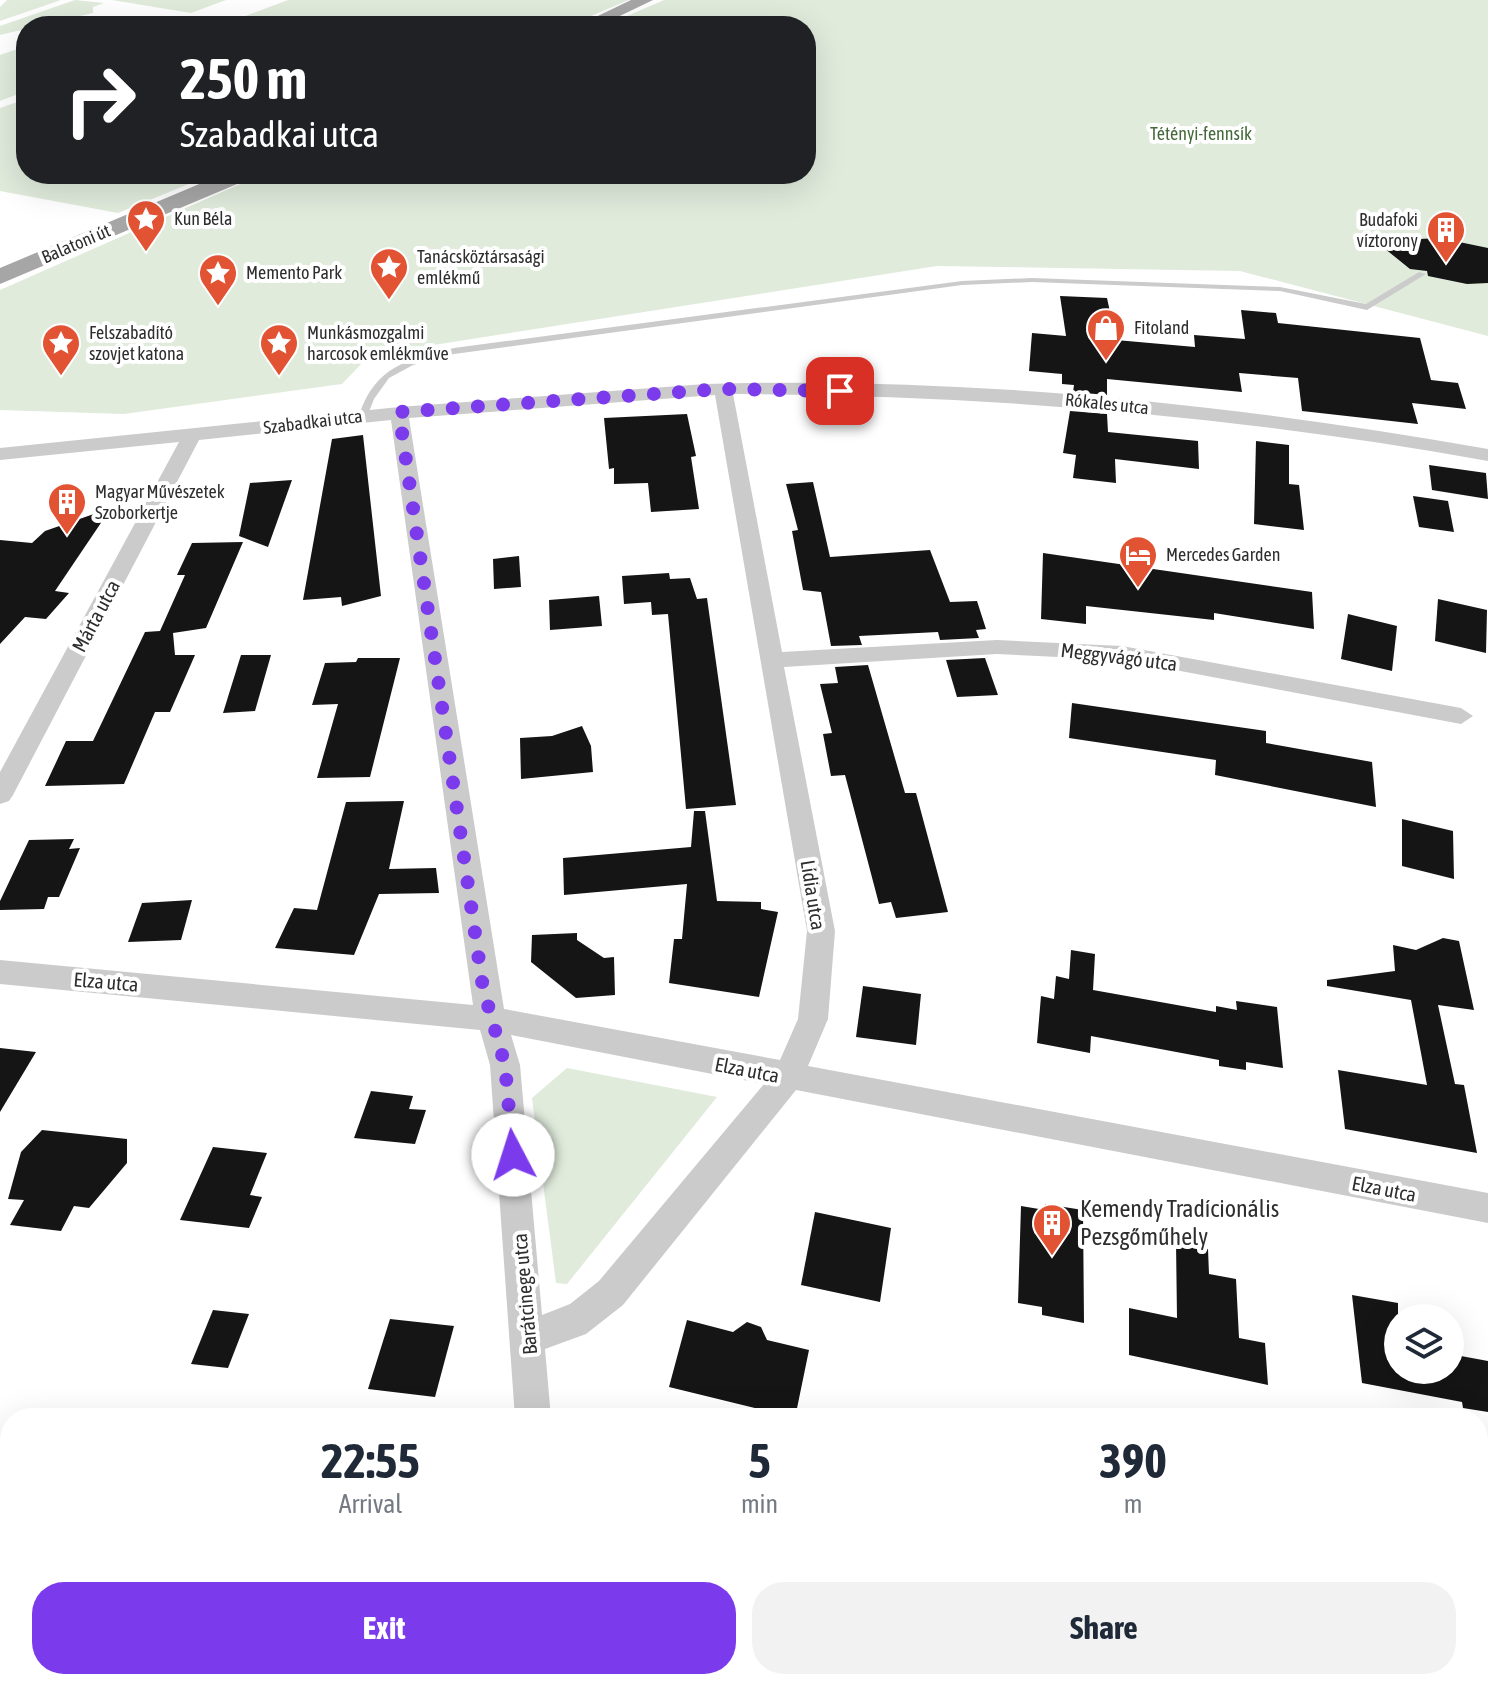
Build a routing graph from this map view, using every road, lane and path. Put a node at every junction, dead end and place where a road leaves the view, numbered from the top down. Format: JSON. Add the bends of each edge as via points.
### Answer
{"nodes":[{"id":1,"x":645,"y":0,"type":"edge"},
{"id":2,"x":608,"y":16,"type":"edge"},
{"id":3,"x":218,"y":184,"type":"edge"},
{"id":4,"x":1422,"y":274,"type":"dead end"},
{"id":5,"x":0,"y":277,"type":"edge"},
{"id":6,"x":723,"y":389,"type":"junction"},
{"id":7,"x":399,"y":412,"type":"junction"},
{"id":8,"x":364,"y":415,"type":"junction"},
{"id":9,"x":191,"y":437,"type":"junction"},
{"id":10,"x":0,"y":454,"type":"edge"},
{"id":11,"x":1488,"y":455,"type":"edge"},
{"id":12,"x":772,"y":660,"type":"junction"},
{"id":13,"x":1461,"y":716,"type":"dead end"},
{"id":14,"x":0,"y":795,"type":"edge"},
{"id":15,"x":0,"y":972,"type":"edge"},
{"id":16,"x":492,"y":1019,"type":"junction"},
{"id":17,"x":787,"y":1078,"type":"junction"},
{"id":18,"x":1488,"y":1208,"type":"edge"},
{"id":19,"x":529,"y":1335,"type":"junction"},
{"id":20,"x":533,"y":1408,"type":"edge"}],
"edges":[{"from":1,"to":2,"type":"main road"},
{"from":3,"to":5,"type":"main road","name":"Balatoni út"},
{"from":4,"to":8,"type":"lane","via":[[1367,307],[1280,289],[1032,280],[962,283],[454,351],[386,375],[373,388]]},
{"from":6,"to":7,"type":"street","name":"Szabadkai utca"},
{"from":6,"to":11,"type":"street","name":"Rókales utca","via":[[1030,396],[1256,420]]},
{"from":6,"to":12,"type":"street","name":"Lídia utca"},
{"from":7,"to":8,"type":"street","name":"Szabadkai utca"},
{"from":7,"to":16,"type":"street","name":"Barátcinege utca"},
{"from":8,"to":9,"type":"street","name":"Szabadkai utca"},
{"from":9,"to":10,"type":"street","name":"Szabadkai utca"},
{"from":9,"to":14,"type":"street","name":"Márta utca"},
{"from":12,"to":13,"type":"street","name":"Meggyvágó utca","via":[[997,647],[1122,653]]},
{"from":12,"to":17,"type":"street","name":"Lídia utca","via":[[821,931],[813,1019]]},
{"from":15,"to":16,"type":"street","name":"Elza utca"},
{"from":16,"to":17,"type":"street","name":"Elza utca"},
{"from":16,"to":19,"type":"street","name":"Barátcinege utca","via":[[505,1065]]},
{"from":17,"to":18,"type":"street","name":"Elza utca"},
{"from":17,"to":19,"type":"street","name":"Lídia utca","via":[[611,1293],[586,1317]]},
{"from":19,"to":20,"type":"street","name":"Barátcinege utca"}]}
